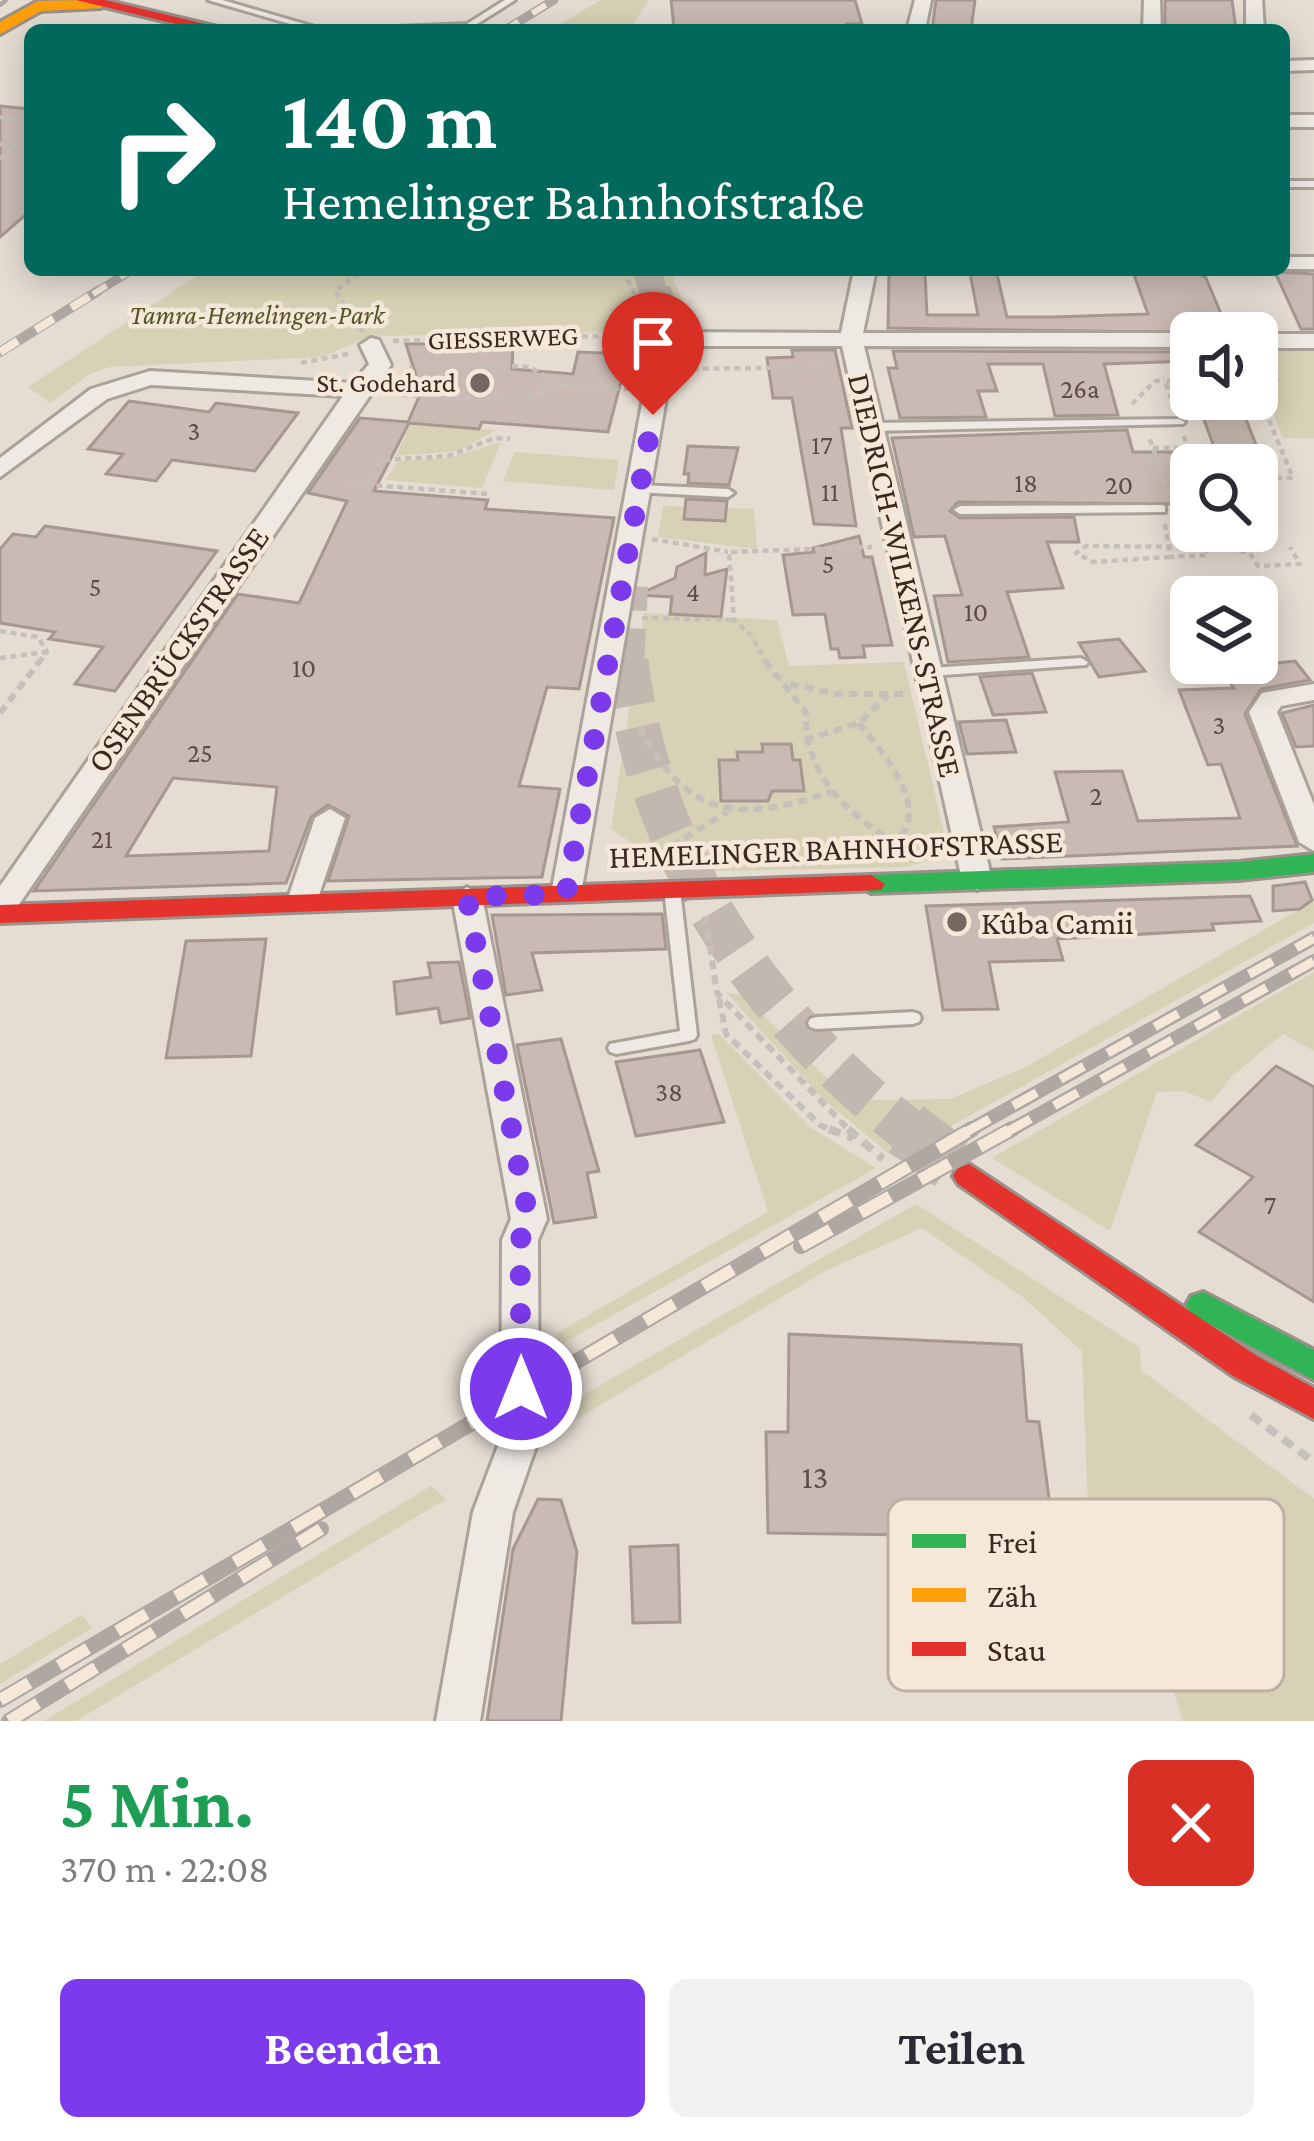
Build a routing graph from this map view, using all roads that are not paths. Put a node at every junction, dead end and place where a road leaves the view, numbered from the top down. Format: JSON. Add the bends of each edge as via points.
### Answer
{"nodes":[{"id":1,"x":27,"y":0,"type":"edge"},
{"id":2,"x":132,"y":0,"type":"edge"},
{"id":3,"x":212,"y":0,"type":"edge"},
{"id":4,"x":511,"y":0,"type":"edge"},
{"id":5,"x":90,"y":3,"type":"edge"},
{"id":6,"x":0,"y":20,"type":"edge"},
{"id":7,"x":193,"y":24,"type":"edge"},
{"id":8,"x":231,"y":24,"type":"edge"},
{"id":9,"x":299,"y":24,"type":"edge"},
{"id":10,"x":472,"y":24,"type":"edge"},
{"id":11,"x":0,"y":29,"type":"edge"},
{"id":12,"x":865,"y":276,"type":"edge"},
{"id":13,"x":851,"y":336,"type":"junction"},
{"id":14,"x":1170,"y":340,"type":"edge"},
{"id":15,"x":1278,"y":341,"type":"edge"},
{"id":16,"x":1314,"y":341,"type":"edge"},
{"id":17,"x":371,"y":345,"type":"road end"},
{"id":18,"x":358,"y":390,"type":"junction"},
{"id":19,"x":1179,"y":422,"type":"dead end"},
{"id":20,"x":872,"y":427,"type":"junction"},
{"id":21,"x":0,"y":470,"type":"edge"},
{"id":22,"x":639,"y":489,"type":"junction"},
{"id":23,"x":728,"y":493,"type":"dead end"},
{"id":24,"x":1161,"y":509,"type":"road end"},
{"id":25,"x":960,"y":510,"type":"dead end"},
{"id":26,"x":1081,"y":662,"type":"dead end"},
{"id":27,"x":931,"y":682,"type":"junction"},
{"id":28,"x":1314,"y":692,"type":"edge"},
{"id":29,"x":330,"y":818,"type":"dead end"},
{"id":30,"x":1314,"y":842,"type":"edge"},
{"id":31,"x":1314,"y":862,"type":"edge"},
{"id":32,"x":976,"y":880,"type":"junction"},
{"id":33,"x":686,"y":889,"type":"junction"},
{"id":34,"x":566,"y":894,"type":"junction"},
{"id":35,"x":467,"y":897,"type":"junction"},
{"id":36,"x":302,"y":901,"type":"junction"},
{"id":37,"x":0,"y":912,"type":"edge"},
{"id":38,"x":913,"y":1018,"type":"dead end"},
{"id":39,"x":816,"y":1023,"type":"dead end"},
{"id":40,"x":616,"y":1048,"type":"dead end"},
{"id":41,"x":1314,"y":1366,"type":"edge"},
{"id":42,"x":1314,"y":1405,"type":"edge"},
{"id":43,"x":458,"y":1721,"type":"edge"}],
"edges":[{"from":1,"to":6,"type":"main road"},
{"from":2,"to":8,"type":"main road"},
{"from":3,"to":9,"type":"lane"},
{"from":4,"to":10,"type":"lane"},
{"from":5,"to":7,"type":"main road"},
{"from":5,"to":11,"type":"main road","via":[[38,6]]},
{"from":12,"to":13,"type":"street","name":"DIEDRICH-WILKENS-STRASSE"},
{"from":13,"to":14,"type":"street"},
{"from":13,"to":20,"type":"street","name":"DIEDRICH-WILKENS-STRASSE"},
{"from":13,"to":22,"type":"street","via":[[665,339]]},
{"from":15,"to":16,"type":"street"},
{"from":17,"to":18,"type":"street","name":"OSENBRÜCKSTRASSE","via":[[380,365]]},
{"from":18,"to":21,"type":"street","via":[[150,378],[99,394]]},
{"from":18,"to":37,"type":"street","name":"OSENBRÜCKSTRASSE"},
{"from":19,"to":20,"type":"lane"},
{"from":20,"to":27,"type":"street","name":"DIEDRICH-WILKENS-STRASSE","via":[[900,511],[900,547]]},
{"from":22,"to":23,"type":"lane"},
{"from":22,"to":34,"type":"street"},
{"from":24,"to":25,"type":"lane"},
{"from":26,"to":27,"type":"lane"},
{"from":27,"to":32,"type":"street","name":"DIEDRICH-WILKENS-STRASSE"},
{"from":28,"to":30,"type":"street","via":[[1272,699],[1263,712]]},
{"from":29,"to":36,"type":"street"},
{"from":31,"to":32,"type":"main road","name":"HEMELINGER BAHNHOFSTRASSE"},
{"from":32,"to":33,"type":"main road","name":"HEMELINGER BAHNHOFSTRASSE"},
{"from":33,"to":34,"type":"main road","name":"HEMELINGER BAHNHOFSTRASSE"},
{"from":33,"to":40,"type":"lane","via":[[689,1035]]},
{"from":34,"to":35,"type":"main road","name":"HEMELINGER BAHNHOFSTRASSE"},
{"from":35,"to":36,"type":"main road","name":"HEMELINGER BAHNHOFSTRASSE"},
{"from":35,"to":43,"type":"street","via":[[529,1220],[520,1240],[520,1438],[493,1512]]},
{"from":36,"to":37,"type":"main road","name":"HEMELINGER BAHNHOFSTRASSE"},
{"from":38,"to":39,"type":"lane"},
{"from":41,"to":42,"type":"main road","via":[[969,1176]]}]}
